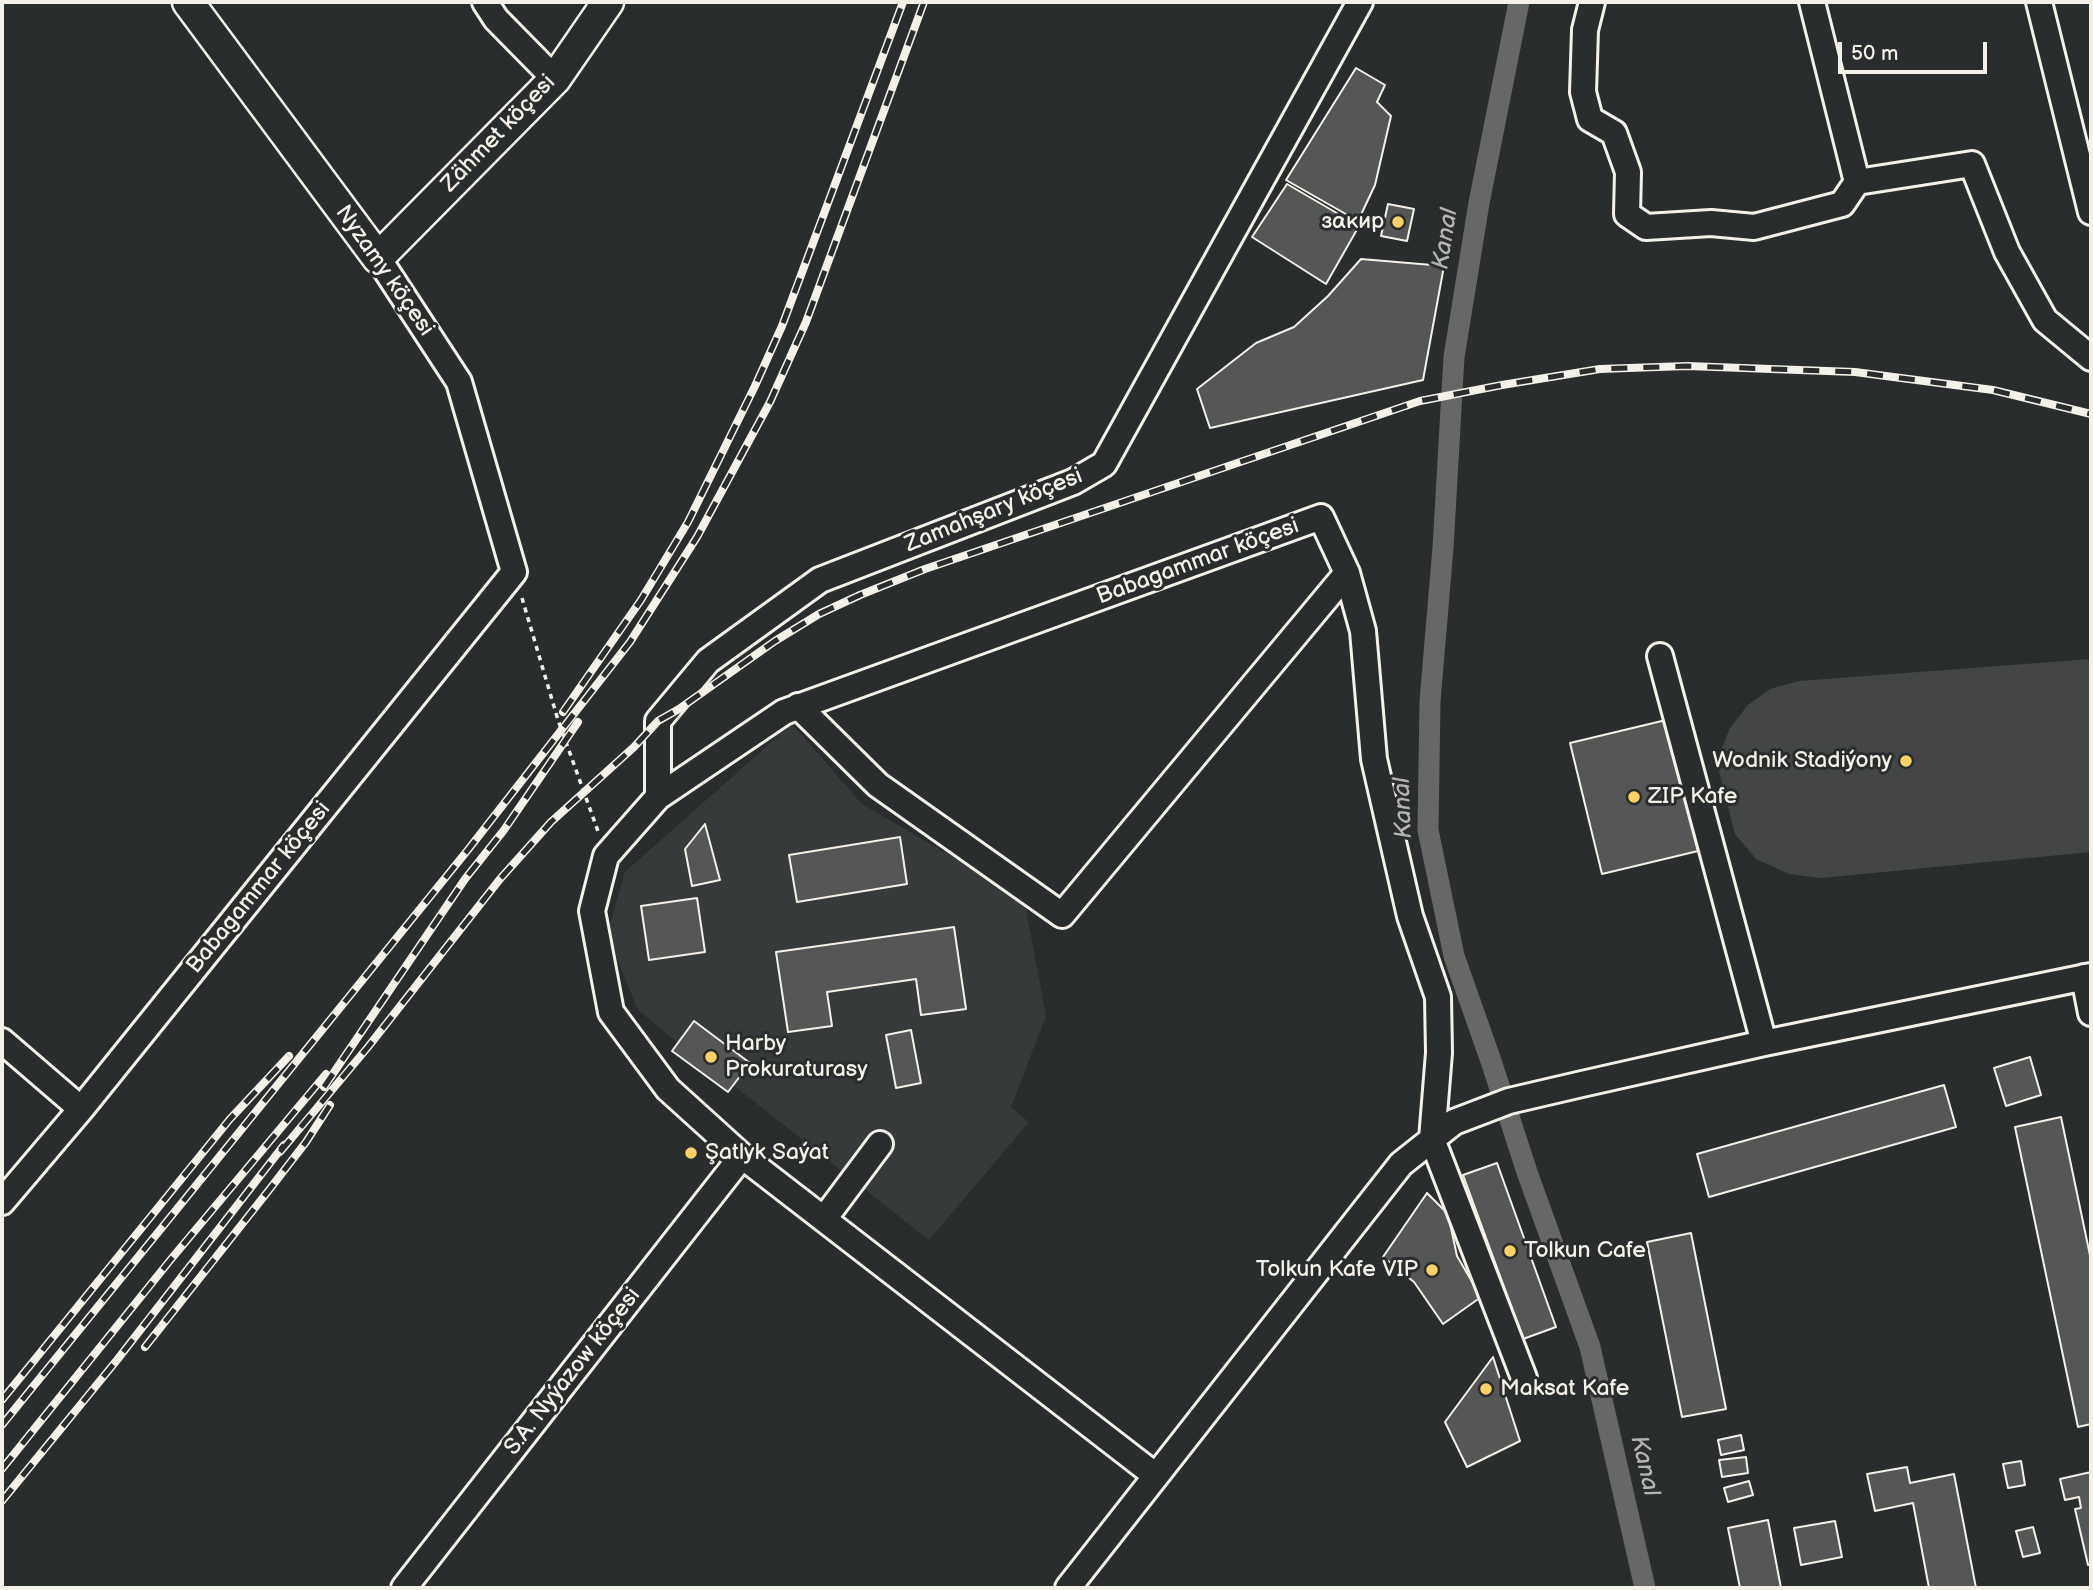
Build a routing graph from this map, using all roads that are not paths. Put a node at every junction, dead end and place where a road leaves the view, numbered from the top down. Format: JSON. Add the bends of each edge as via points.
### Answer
{"nodes":[{"id":1,"x":188,"y":2,"type":"edge"},
{"id":2,"x":485,"y":2,"type":"edge"},
{"id":3,"x":608,"y":2,"type":"edge"},
{"id":4,"x":1360,"y":2,"type":"edge"},
{"id":5,"x":1592,"y":2,"type":"edge"},
{"id":6,"x":1812,"y":2,"type":"edge"},
{"id":7,"x":2039,"y":2,"type":"edge"},
{"id":8,"x":555,"y":79,"type":"junction"},
{"id":9,"x":1857,"y":182,"type":"junction"},
{"id":10,"x":2091,"y":212,"type":"edge"},
{"id":11,"x":378,"y":258,"type":"junction"},
{"id":12,"x":2091,"y":358,"type":"edge"},
{"id":13,"x":514,"y":572,"type":"joint"},
{"id":14,"x":1347,"y":573,"type":"junction"},
{"id":15,"x":1660,"y":656,"type":"dead end"},
{"id":16,"x":798,"y":706,"type":"junction"},
{"id":17,"x":658,"y":797,"type":"junction"},
{"id":18,"x":2087,"y":977,"type":"edge"},
{"id":19,"x":2091,"y":1013,"type":"edge"},
{"id":20,"x":2,"y":1041,"type":"edge"},
{"id":21,"x":1764,"y":1043,"type":"junction"},
{"id":22,"x":81,"y":1109,"type":"junction"},
{"id":23,"x":1432,"y":1139,"type":"junction"},
{"id":24,"x":880,"y":1144,"type":"dead end"},
{"id":25,"x":742,"y":1156,"type":"junction"},
{"id":26,"x":2,"y":1202,"type":"edge"},
{"id":27,"x":824,"y":1219,"type":"junction"},
{"id":28,"x":1524,"y":1378,"type":"dead end"},
{"id":29,"x":1156,"y":1476,"type":"junction"},
{"id":30,"x":404,"y":1588,"type":"edge"},
{"id":31,"x":1068,"y":1588,"type":"edge"}],
"edges":[{"from":1,"to":11,"type":"main road","name":"Nyzamy köçesi"},
{"from":2,"to":8,"type":"street"},
{"from":3,"to":8,"type":"main road","name":"Zähmet köçesi"},
{"from":4,"to":17,"type":"street","name":"Zamahşary köçesi","via":[[1104,464],[1073,482],[820,580],[708,661],[658,721]]},
{"from":5,"to":9,"type":"street","via":[[1585,30],[1583,92],[1590,119],[1614,133],[1628,172],[1626,214],[1646,227],[1712,223],[1754,227],[1842,204]]},
{"from":6,"to":9,"type":"street"},
{"from":7,"to":10,"type":"street"},
{"from":8,"to":11,"type":"main road","name":"Zähmet köçesi"},
{"from":9,"to":12,"type":"street","via":[[1972,164],[2007,252],[2045,320]]},
{"from":11,"to":13,"type":"street","name":"Nyzamy köçesi","via":[[459,382]]},
{"from":13,"to":22,"type":"street","name":"Babagammar köçesi"},
{"from":14,"to":16,"type":"street","name":"Babagammar köçesi","via":[[1321,517]]},
{"from":14,"to":16,"type":"street","via":[[1062,915],[878,785]]},
{"from":14,"to":23,"type":"street","name":"Babagammar köçesi","via":[[1363,631],[1374,759],[1410,916],[1438,997]]},
{"from":15,"to":21,"type":"street"},
{"from":16,"to":17,"type":"street","name":"Babagammar köçesi"},
{"from":17,"to":25,"type":"street","name":"Babagammar köçesi","via":[[607,856],[593,911],[611,1012],[668,1089]]},
{"from":18,"to":19,"type":"street"},
{"from":18,"to":21,"type":"street"},
{"from":20,"to":22,"type":"street"},
{"from":21,"to":23,"type":"street","via":[[1509,1101],[1454,1122]]},
{"from":22,"to":26,"type":"street","name":"Babagammar köçesi"},
{"from":23,"to":28,"type":"street"},
{"from":23,"to":29,"type":"street","via":[[1401,1164]]},
{"from":24,"to":27,"type":"street"},
{"from":25,"to":27,"type":"street"},
{"from":25,"to":30,"type":"street","name":"S.A. Nyýazow köçesi"},
{"from":27,"to":29,"type":"street"},
{"from":29,"to":31,"type":"street"}]}
